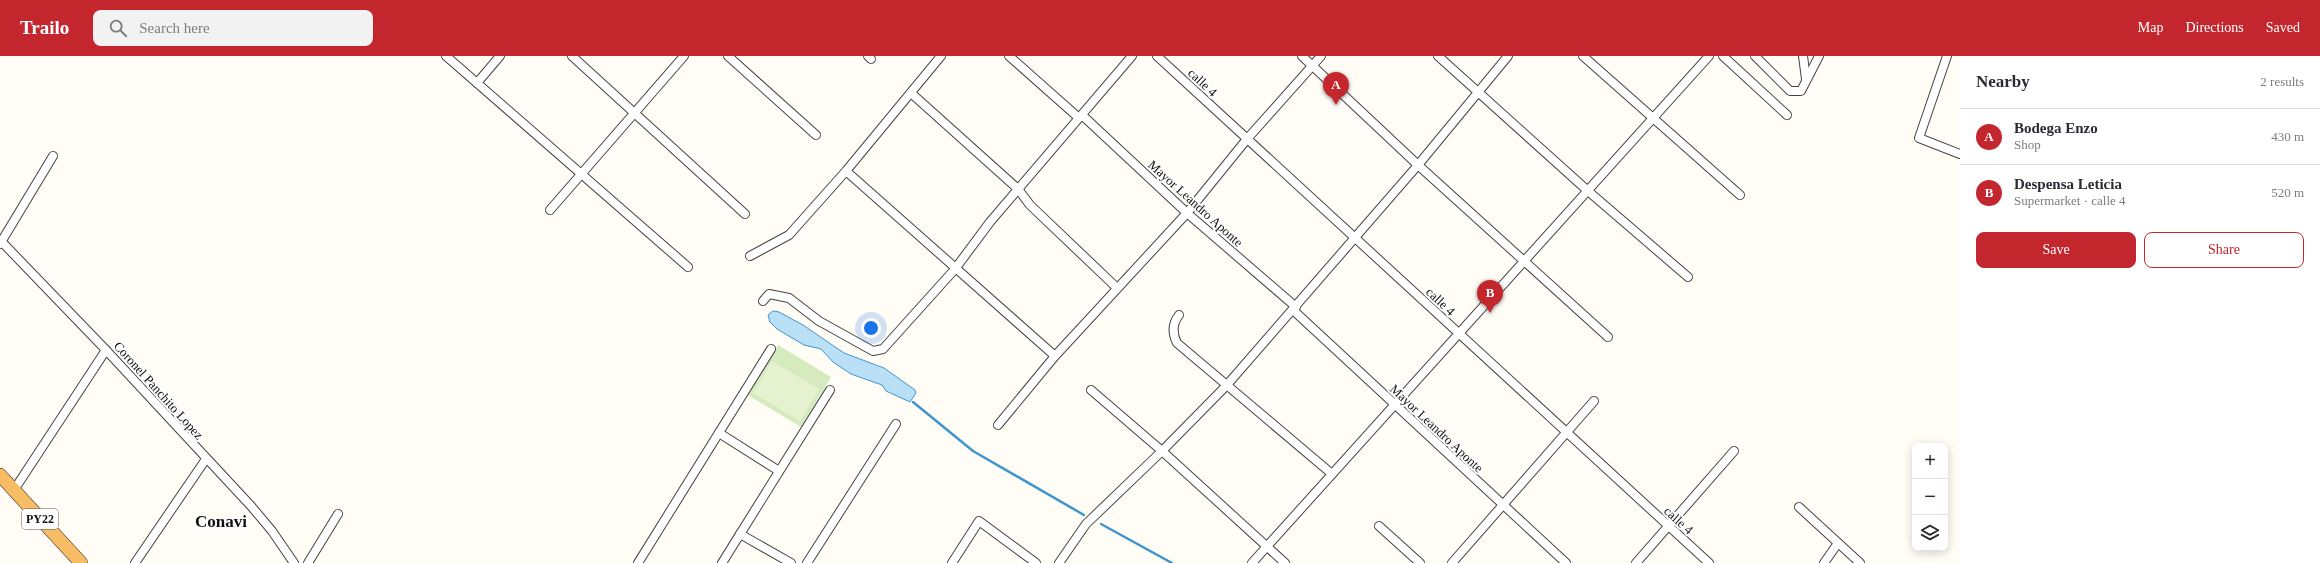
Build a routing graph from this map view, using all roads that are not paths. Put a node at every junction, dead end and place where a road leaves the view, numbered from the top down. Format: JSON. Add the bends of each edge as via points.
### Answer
{"nodes":[{"id":1,"x":446,"y":56,"type":"edge"},
{"id":2,"x":500,"y":56,"type":"edge"},
{"id":3,"x":572,"y":56,"type":"edge"},
{"id":4,"x":684,"y":56,"type":"edge"},
{"id":5,"x":728,"y":56,"type":"edge"},
{"id":6,"x":941,"y":56,"type":"edge"},
{"id":7,"x":1009,"y":56,"type":"edge"},
{"id":8,"x":1132,"y":56,"type":"edge"},
{"id":9,"x":1157,"y":56,"type":"edge"},
{"id":10,"x":1302,"y":56,"type":"edge"},
{"id":11,"x":1321,"y":56,"type":"edge"},
{"id":12,"x":1438,"y":56,"type":"edge"},
{"id":13,"x":1508,"y":56,"type":"edge"},
{"id":14,"x":1582,"y":56,"type":"edge"},
{"id":15,"x":1709,"y":56,"type":"edge"},
{"id":16,"x":1723,"y":56,"type":"edge"},
{"id":17,"x":1755,"y":56,"type":"edge"},
{"id":18,"x":1803,"y":56,"type":"edge"},
{"id":19,"x":1819,"y":56,"type":"edge"},
{"id":20,"x":1947,"y":56,"type":"edge"},
{"id":21,"x":1312,"y":66,"type":"junction"},
{"id":22,"x":1806,"y":79,"type":"junction"},
{"id":23,"x":477,"y":83,"type":"junction"},
{"id":24,"x":1477,"y":91,"type":"junction"},
{"id":25,"x":912,"y":93,"type":"junction"},
{"id":26,"x":634,"y":113,"type":"junction"},
{"id":27,"x":1787,"y":115,"type":"dead end"},
{"id":28,"x":1081,"y":116,"type":"junction"},
{"id":29,"x":1653,"y":118,"type":"junction"},
{"id":30,"x":816,"y":135,"type":"dead end"},
{"id":31,"x":1247,"y":139,"type":"junction"},
{"id":32,"x":1960,"y":154,"type":"edge"},
{"id":33,"x":53,"y":156,"type":"dead end"},
{"id":34,"x":1418,"y":165,"type":"junction"},
{"id":35,"x":846,"y":171,"type":"junction"},
{"id":36,"x":581,"y":174,"type":"junction"},
{"id":37,"x":1018,"y":189,"type":"junction"},
{"id":38,"x":1588,"y":191,"type":"junction"},
{"id":39,"x":1740,"y":195,"type":"dead end"},
{"id":40,"x":550,"y":210,"type":"dead end"},
{"id":41,"x":1187,"y":213,"type":"junction"},
{"id":42,"x":745,"y":214,"type":"dead end"},
{"id":43,"x":1354,"y":237,"type":"junction"},
{"id":44,"x":1,"y":242,"type":"edge"},
{"id":45,"x":750,"y":256,"type":"dead end"},
{"id":46,"x":1525,"y":262,"type":"junction"},
{"id":47,"x":688,"y":267,"type":"dead end"},
{"id":48,"x":955,"y":269,"type":"junction"},
{"id":49,"x":1688,"y":277,"type":"dead end"},
{"id":50,"x":1116,"y":287,"type":"junction"},
{"id":51,"x":763,"y":301,"type":"dead end"},
{"id":52,"x":1294,"y":309,"type":"junction"},
{"id":53,"x":1179,"y":315,"type":"dead end"},
{"id":54,"x":1460,"y":334,"type":"junction"},
{"id":55,"x":1608,"y":337,"type":"dead end"},
{"id":56,"x":771,"y":349,"type":"dead end"},
{"id":57,"x":106,"y":350,"type":"junction"},
{"id":58,"x":1055,"y":356,"type":"junction"},
{"id":59,"x":1226,"y":386,"type":"junction"},
{"id":60,"x":830,"y":390,"type":"dead end"},
{"id":61,"x":1091,"y":390,"type":"dead end"},
{"id":62,"x":1594,"y":401,"type":"dead end"},
{"id":63,"x":1394,"y":404,"type":"junction"},
{"id":64,"x":896,"y":424,"type":"dead end"},
{"id":65,"x":998,"y":425,"type":"dead end"},
{"id":66,"x":1566,"y":430,"type":"junction"},
{"id":67,"x":719,"y":434,"type":"junction"},
{"id":68,"x":1162,"y":451,"type":"junction"},
{"id":69,"x":1734,"y":451,"type":"dead end"},
{"id":70,"x":206,"y":458,"type":"junction"},
{"id":71,"x":779,"y":471,"type":"junction"},
{"id":72,"x":1332,"y":474,"type":"junction"},
{"id":73,"x":0,"y":475,"type":"edge"},
{"id":74,"x":14,"y":490,"type":"junction"},
{"id":75,"x":1503,"y":506,"type":"junction"},
{"id":76,"x":1799,"y":507,"type":"dead end"},
{"id":77,"x":338,"y":514,"type":"dead end"},
{"id":78,"x":1378,"y":526,"type":"dead end"},
{"id":79,"x":1667,"y":526,"type":"junction"},
{"id":80,"x":740,"y":534,"type":"junction"},
{"id":81,"x":1838,"y":543,"type":"junction"},
{"id":82,"x":1266,"y":546,"type":"junction"},
{"id":83,"x":81,"y":563,"type":"edge"},
{"id":84,"x":135,"y":563,"type":"edge"},
{"id":85,"x":294,"y":563,"type":"edge"},
{"id":86,"x":308,"y":563,"type":"edge"},
{"id":87,"x":638,"y":563,"type":"edge"},
{"id":88,"x":722,"y":563,"type":"edge"},
{"id":89,"x":792,"y":563,"type":"edge"},
{"id":90,"x":807,"y":563,"type":"edge"},
{"id":91,"x":952,"y":563,"type":"edge"},
{"id":92,"x":1036,"y":563,"type":"edge"},
{"id":93,"x":1059,"y":563,"type":"edge"},
{"id":94,"x":1252,"y":563,"type":"edge"},
{"id":95,"x":1285,"y":563,"type":"edge"},
{"id":96,"x":1420,"y":563,"type":"edge"},
{"id":97,"x":1452,"y":563,"type":"edge"},
{"id":98,"x":1566,"y":563,"type":"edge"},
{"id":99,"x":1636,"y":563,"type":"edge"},
{"id":100,"x":1709,"y":563,"type":"edge"},
{"id":101,"x":1824,"y":563,"type":"edge"},
{"id":102,"x":1860,"y":563,"type":"edge"}],
"edges":[{"from":1,"to":23,"type":"street"},
{"from":2,"to":23,"type":"street"},
{"from":3,"to":26,"type":"street"},
{"from":4,"to":26,"type":"street"},
{"from":5,"to":30,"type":"street"},
{"from":6,"to":25,"type":"street"},
{"from":7,"to":28,"type":"street","name":"Mayor Leandro Aponte"},
{"from":8,"to":28,"type":"street"},
{"from":9,"to":31,"type":"street","name":"calle 4"},
{"from":10,"to":21,"type":"street"},
{"from":11,"to":21,"type":"street"},
{"from":12,"to":24,"type":"street"},
{"from":13,"to":24,"type":"street"},
{"from":14,"to":29,"type":"street"},
{"from":15,"to":29,"type":"street"},
{"from":16,"to":27,"type":"street"},
{"from":17,"to":22,"type":"street","via":[[1790,91],[1801,91]]},
{"from":18,"to":22,"type":"street"},
{"from":19,"to":22,"type":"street"},
{"from":20,"to":32,"type":"street","via":[[1919,138]]},
{"from":21,"to":31,"type":"street"},
{"from":21,"to":34,"type":"street"},
{"from":23,"to":36,"type":"street"},
{"from":24,"to":34,"type":"street"},
{"from":24,"to":38,"type":"street"},
{"from":25,"to":35,"type":"street"},
{"from":25,"to":37,"type":"street"},
{"from":26,"to":36,"type":"street"},
{"from":26,"to":42,"type":"street"},
{"from":28,"to":37,"type":"street"},
{"from":28,"to":41,"type":"street","name":"Mayor Leandro Aponte"},
{"from":29,"to":38,"type":"street"},
{"from":29,"to":39,"type":"street"},
{"from":31,"to":41,"type":"street"},
{"from":31,"to":43,"type":"street","name":"calle 4"},
{"from":33,"to":44,"type":"street"},
{"from":34,"to":43,"type":"street"},
{"from":34,"to":46,"type":"street"},
{"from":35,"to":45,"type":"street","via":[[789,235]]},
{"from":35,"to":48,"type":"street"},
{"from":36,"to":40,"type":"street"},
{"from":36,"to":47,"type":"street"},
{"from":37,"to":48,"type":"street"},
{"from":37,"to":50,"type":"street","via":[[1030,205]]},
{"from":38,"to":46,"type":"street"},
{"from":38,"to":49,"type":"street"},
{"from":41,"to":50,"type":"street"},
{"from":41,"to":52,"type":"street","name":"Mayor Leandro Aponte"},
{"from":43,"to":52,"type":"street"},
{"from":43,"to":54,"type":"street","name":"calle 4"},
{"from":44,"to":57,"type":"street","name":"Coronel Panchito Lopez"},
{"from":46,"to":54,"type":"street"},
{"from":46,"to":55,"type":"street"},
{"from":48,"to":51,"type":"street","via":[[883,349],[873,351],[819,320],[788,298],[769,294]]},
{"from":48,"to":58,"type":"street"},
{"from":50,"to":58,"type":"street"},
{"from":52,"to":59,"type":"street"},
{"from":52,"to":63,"type":"street","name":"Mayor Leandro Aponte"},
{"from":53,"to":59,"type":"street","via":[[1175,320],[1172,334],[1176,344]]},
{"from":54,"to":63,"type":"street"},
{"from":54,"to":66,"type":"street","name":"calle 4"},
{"from":56,"to":67,"type":"street"},
{"from":57,"to":70,"type":"street","name":"Coronel Panchito Lopez"},
{"from":57,"to":74,"type":"street"},
{"from":58,"to":65,"type":"street"},
{"from":59,"to":68,"type":"street"},
{"from":59,"to":72,"type":"street"},
{"from":60,"to":71,"type":"street"},
{"from":61,"to":68,"type":"street"},
{"from":62,"to":66,"type":"street"},
{"from":63,"to":72,"type":"street"},
{"from":63,"to":75,"type":"street","name":"Mayor Leandro Aponte"},
{"from":64,"to":90,"type":"street"},
{"from":66,"to":75,"type":"street"},
{"from":66,"to":79,"type":"street","name":"calle 4"},
{"from":67,"to":71,"type":"street"},
{"from":67,"to":87,"type":"street"},
{"from":68,"to":82,"type":"street"},
{"from":68,"to":93,"type":"street","via":[[1086,524]]},
{"from":69,"to":79,"type":"street"},
{"from":70,"to":84,"type":"street"},
{"from":70,"to":85,"type":"street","name":"Coronel Panchito Lopez","via":[[272,531]]},
{"from":71,"to":80,"type":"street"},
{"from":72,"to":82,"type":"street"},
{"from":73,"to":74,"type":"highway","number":"PY22"},
{"from":74,"to":83,"type":"highway","number":"PY22"},
{"from":75,"to":97,"type":"street"},
{"from":75,"to":98,"type":"street","name":"Mayor Leandro Aponte"},
{"from":76,"to":81,"type":"street"},
{"from":77,"to":86,"type":"street"},
{"from":78,"to":96,"type":"street"},
{"from":79,"to":99,"type":"street"},
{"from":79,"to":100,"type":"street","name":"calle 4"},
{"from":80,"to":88,"type":"street"},
{"from":80,"to":89,"type":"street"},
{"from":81,"to":101,"type":"street"},
{"from":81,"to":102,"type":"street"},
{"from":82,"to":94,"type":"street"},
{"from":82,"to":95,"type":"street"},
{"from":91,"to":92,"type":"street","via":[[979,521]]}]}
